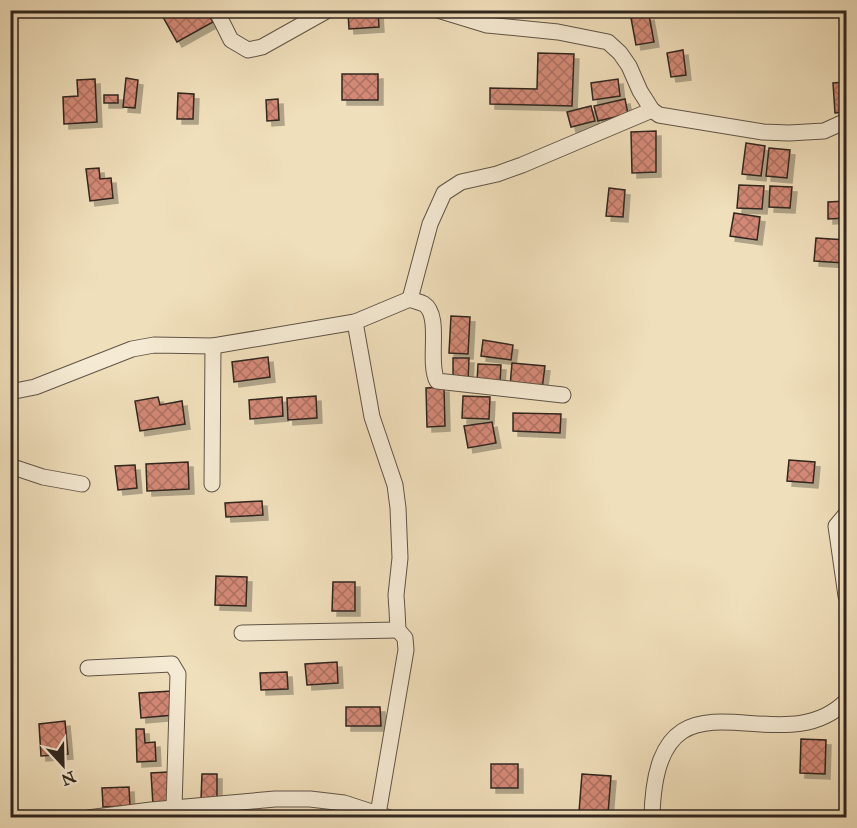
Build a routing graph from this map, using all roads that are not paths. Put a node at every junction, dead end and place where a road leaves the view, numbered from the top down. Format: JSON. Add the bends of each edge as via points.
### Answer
{"nodes":[{"id":1,"x":216,"y":10,"type":"edge"},
{"id":2,"x":328,"y":10,"type":"edge"},
{"id":3,"x":438,"y":10,"type":"edge"},
{"id":4,"x":652,"y":110,"type":"junction"},
{"id":5,"x":846,"y":121,"type":"edge"},
{"id":6,"x":410,"y":299,"type":"junction"},
{"id":7,"x":355,"y":322,"type":"junction"},
{"id":8,"x":213,"y":346,"type":"junction"},
{"id":9,"x":10,"y":392,"type":"edge"},
{"id":10,"x":563,"y":395,"type":"dead end"},
{"id":11,"x":10,"y":466,"type":"edge"},
{"id":12,"x":82,"y":484,"type":"dead end"},
{"id":13,"x":212,"y":484,"type":"dead end"},
{"id":14,"x":846,"y":514,"type":"edge"},
{"id":15,"x":846,"y":596,"type":"edge"},
{"id":16,"x":398,"y":630,"type":"junction"},
{"id":17,"x":242,"y":633,"type":"dead end"},
{"id":18,"x":88,"y":668,"type":"dead end"},
{"id":19,"x":846,"y":701,"type":"edge"},
{"id":20,"x":174,"y":808,"type":"junction"},
{"id":21,"x":384,"y":816,"type":"edge"},
{"id":22,"x":88,"y":818,"type":"edge"},
{"id":23,"x":652,"y":818,"type":"edge"}],
"edges":[{"from":1,"to":2,"type":"street","via":[[231,40],[248,50],[262,47]]},
{"from":3,"to":4,"type":"street","via":[[487,25],[608,42],[629,66]]},
{"from":4,"to":5,"type":"street","via":[[675,119],[763,132],[808,133]]},
{"from":4,"to":6,"type":"street","via":[[522,165],[461,182],[444,193],[430,224]]},
{"from":6,"to":7,"type":"street"},
{"from":6,"to":10,"type":"street","via":[[424,304],[433,319],[432,365],[437,381]]},
{"from":7,"to":8,"type":"street"},
{"from":7,"to":16,"type":"street","via":[[372,417],[395,485],[400,558]]},
{"from":8,"to":9,"type":"street","via":[[154,345],[36,387]]},
{"from":8,"to":13,"type":"street"},
{"from":11,"to":12,"type":"street"},
{"from":14,"to":15,"type":"street","via":[[836,526]]},
{"from":16,"to":17,"type":"street"},
{"from":16,"to":21,"type":"street","via":[[405,638],[406,650]]},
{"from":18,"to":20,"type":"street","via":[[172,664],[176,668]]},
{"from":19,"to":23,"type":"street","via":[[813,722],[708,721],[688,728],[669,741],[660,762],[652,793]]},
{"from":20,"to":21,"type":"street","via":[[310,799],[344,803]]},
{"from":20,"to":22,"type":"street"}]}
